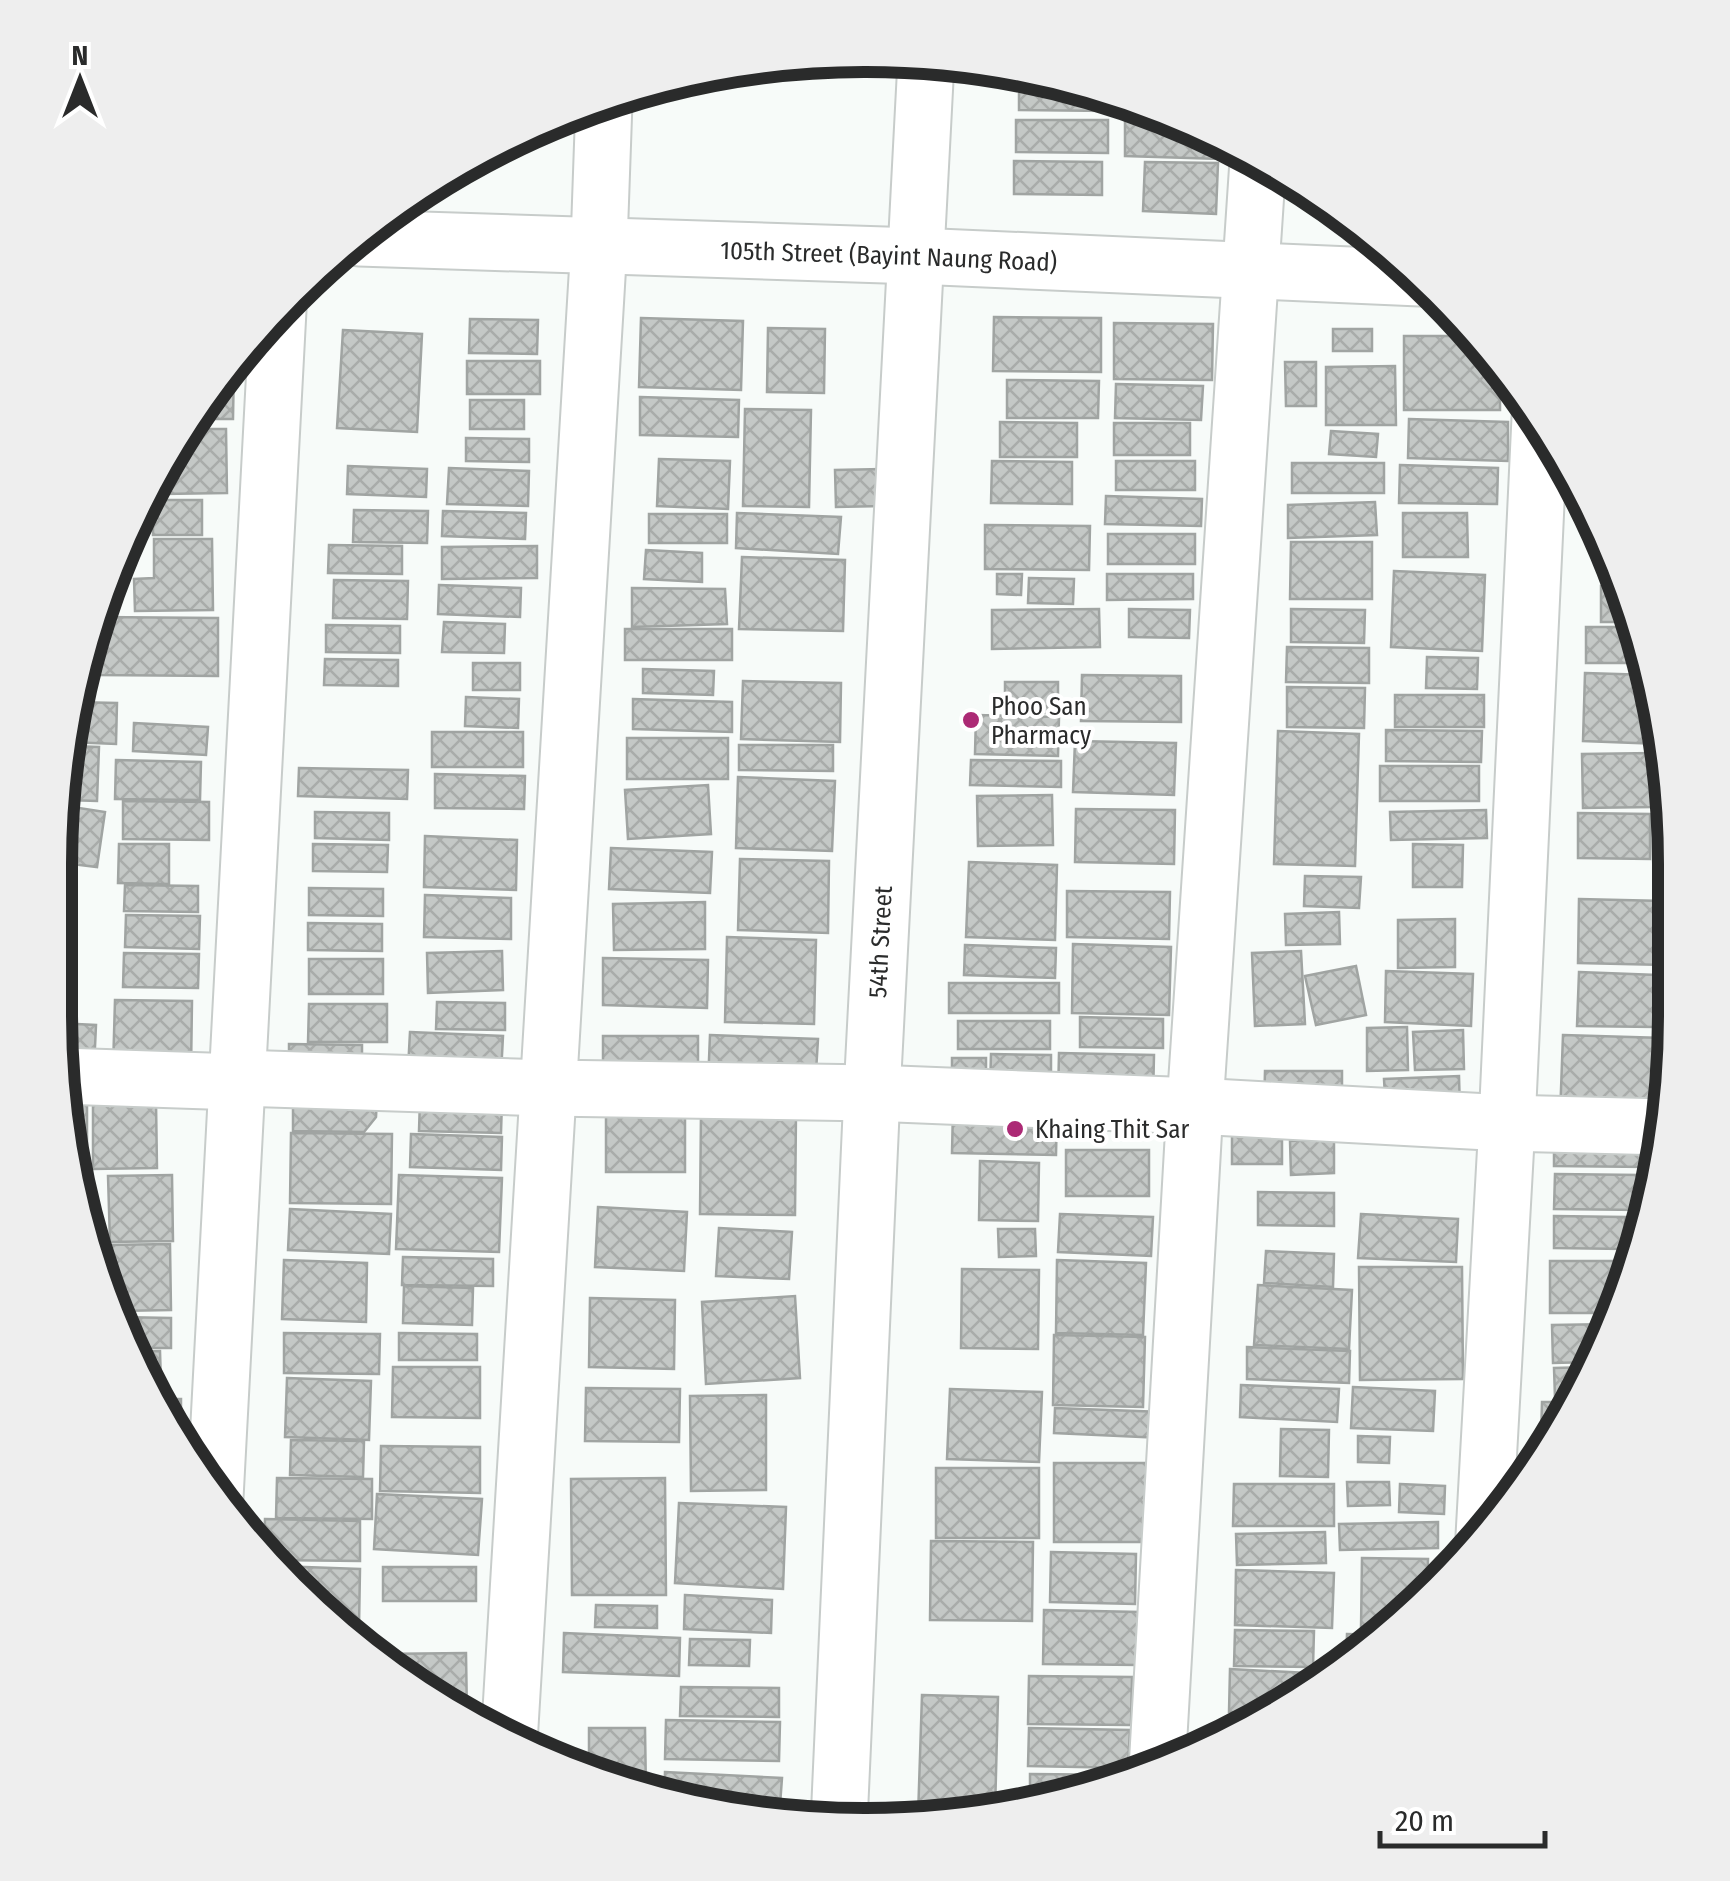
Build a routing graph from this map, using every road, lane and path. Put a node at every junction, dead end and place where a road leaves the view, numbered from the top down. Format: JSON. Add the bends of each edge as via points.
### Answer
{"nodes":[{"id":1,"x":925,"y":75,"type":"edge"},
{"id":2,"x":603,"y":117,"type":"edge"},
{"id":3,"x":1257,"y":177,"type":"edge"},
{"id":4,"x":380,"y":239,"type":"edge"},
{"id":5,"x":599,"y":244,"type":"junction"},
{"id":6,"x":916,"y":256,"type":"junction"},
{"id":7,"x":1252,"y":271,"type":"junction"},
{"id":8,"x":1396,"y":277,"type":"edge"},
{"id":9,"x":277,"y":334,"type":"edge"},
{"id":10,"x":1539,"y":449,"type":"edge"},
{"id":11,"x":75,"y":1076,"type":"edge"},
{"id":12,"x":238,"y":1080,"type":"junction"},
{"id":13,"x":548,"y":1088,"type":"junction"},
{"id":14,"x":872,"y":1093,"type":"junction"},
{"id":15,"x":1196,"y":1106,"type":"junction"},
{"id":16,"x":1507,"y":1123,"type":"junction"},
{"id":17,"x":1650,"y":1127,"type":"edge"},
{"id":18,"x":217,"y":1472,"type":"edge"},
{"id":19,"x":1486,"y":1509,"type":"edge"},
{"id":20,"x":510,"y":1725,"type":"edge"},
{"id":21,"x":1157,"y":1752,"type":"edge"},
{"id":22,"x":840,"y":1808,"type":"edge"}],
"edges":[{"from":1,"to":6,"type":"street","name":"54th Street"},
{"from":2,"to":5,"type":"street"},
{"from":3,"to":7,"type":"street"},
{"from":4,"to":5,"type":"street","name":"105th Street (Bayint Naung Road)"},
{"from":5,"to":6,"type":"street","name":"105th Street (Bayint Naung Road)"},
{"from":5,"to":13,"type":"street"},
{"from":6,"to":7,"type":"street","name":"105th Street (Bayint Naung Road)"},
{"from":6,"to":14,"type":"street","name":"54th Street"},
{"from":7,"to":8,"type":"street","name":"105th Street (Bayint Naung Road)"},
{"from":7,"to":15,"type":"street"},
{"from":9,"to":12,"type":"street"},
{"from":10,"to":16,"type":"street"},
{"from":11,"to":12,"type":"street"},
{"from":12,"to":13,"type":"street"},
{"from":12,"to":18,"type":"street"},
{"from":13,"to":14,"type":"street"},
{"from":13,"to":20,"type":"street"},
{"from":14,"to":15,"type":"street"},
{"from":14,"to":22,"type":"street","name":"54th Street"},
{"from":15,"to":16,"type":"street"},
{"from":15,"to":21,"type":"street"},
{"from":16,"to":17,"type":"street"},
{"from":16,"to":19,"type":"street"}]}
